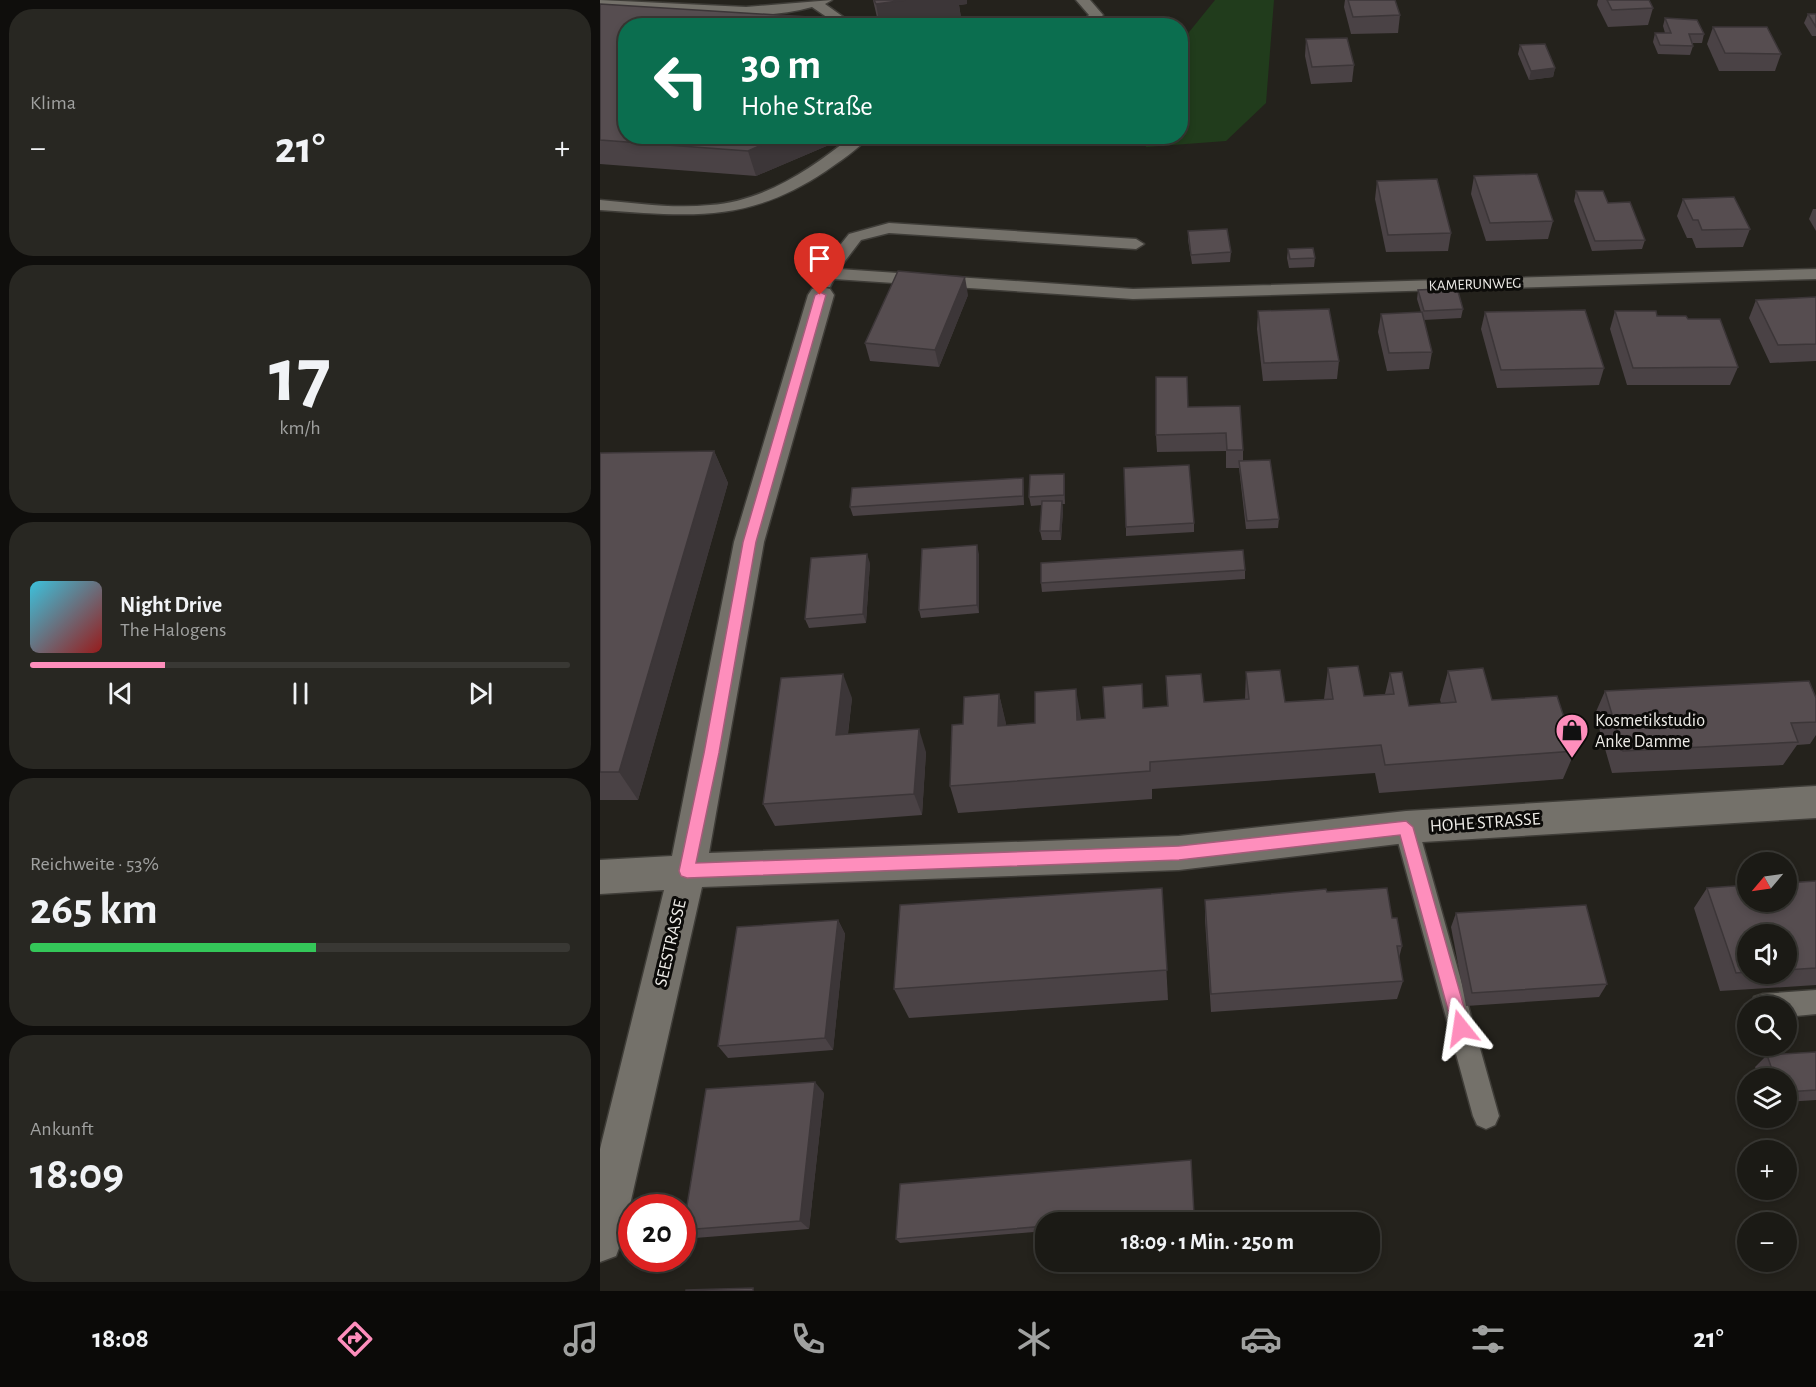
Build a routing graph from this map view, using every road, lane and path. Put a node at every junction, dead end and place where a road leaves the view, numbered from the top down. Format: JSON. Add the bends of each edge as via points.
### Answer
{"nodes":[{"id":1,"x":1083,"y":0,"type":"edge"},
{"id":2,"x":600,"y":1,"type":"edge"},
{"id":3,"x":820,"y":2,"type":"edge"},
{"id":4,"x":840,"y":18,"type":"edge"},
{"id":5,"x":1092,"y":18,"type":"edge"},
{"id":6,"x":852,"y":144,"type":"edge"},
{"id":7,"x":600,"y":206,"type":"edge"},
{"id":8,"x":1136,"y":244,"type":"dead end"},
{"id":9,"x":1816,"y":274,"type":"edge"},
{"id":10,"x":824,"y":284,"type":"junction"},
{"id":11,"x":1816,"y":802,"type":"edge"},
{"id":12,"x":1406,"y":827,"type":"junction"},
{"id":13,"x":687,"y":871,"type":"junction"},
{"id":14,"x":600,"y":878,"type":"edge"},
{"id":15,"x":1816,"y":1002,"type":"edge"},
{"id":16,"x":1797,"y":1003,"type":"edge"},
{"id":17,"x":1486,"y":1116,"type":"dead end"},
{"id":18,"x":600,"y":1240,"type":"edge"}],
"edges":[{"from":1,"to":5,"type":"lane","via":[[1096,15]]},
{"from":2,"to":3,"type":"lane","via":[[762,10]]},
{"from":3,"to":4,"type":"lane"},
{"from":6,"to":7,"type":"lane","via":[[822,169],[766,198],[711,210]]},
{"from":8,"to":10,"type":"lane","via":[[889,228],[855,237]]},
{"from":9,"to":10,"type":"lane","name":"KAMERUNWEG","via":[[1133,294]]},
{"from":10,"to":13,"type":"street","name":"SEESTRASSE","via":[[749,542]]},
{"from":11,"to":12,"type":"street","name":"HOHE STRASSE"},
{"from":12,"to":13,"type":"street","name":"HOHE STRASSE","via":[[1179,853]]},
{"from":12,"to":17,"type":"lane"},
{"from":13,"to":14,"type":"street","name":"HOHE STRASSE"},
{"from":13,"to":18,"type":"street","name":"SEESTRASSE"},
{"from":15,"to":16,"type":"lane"}]}
